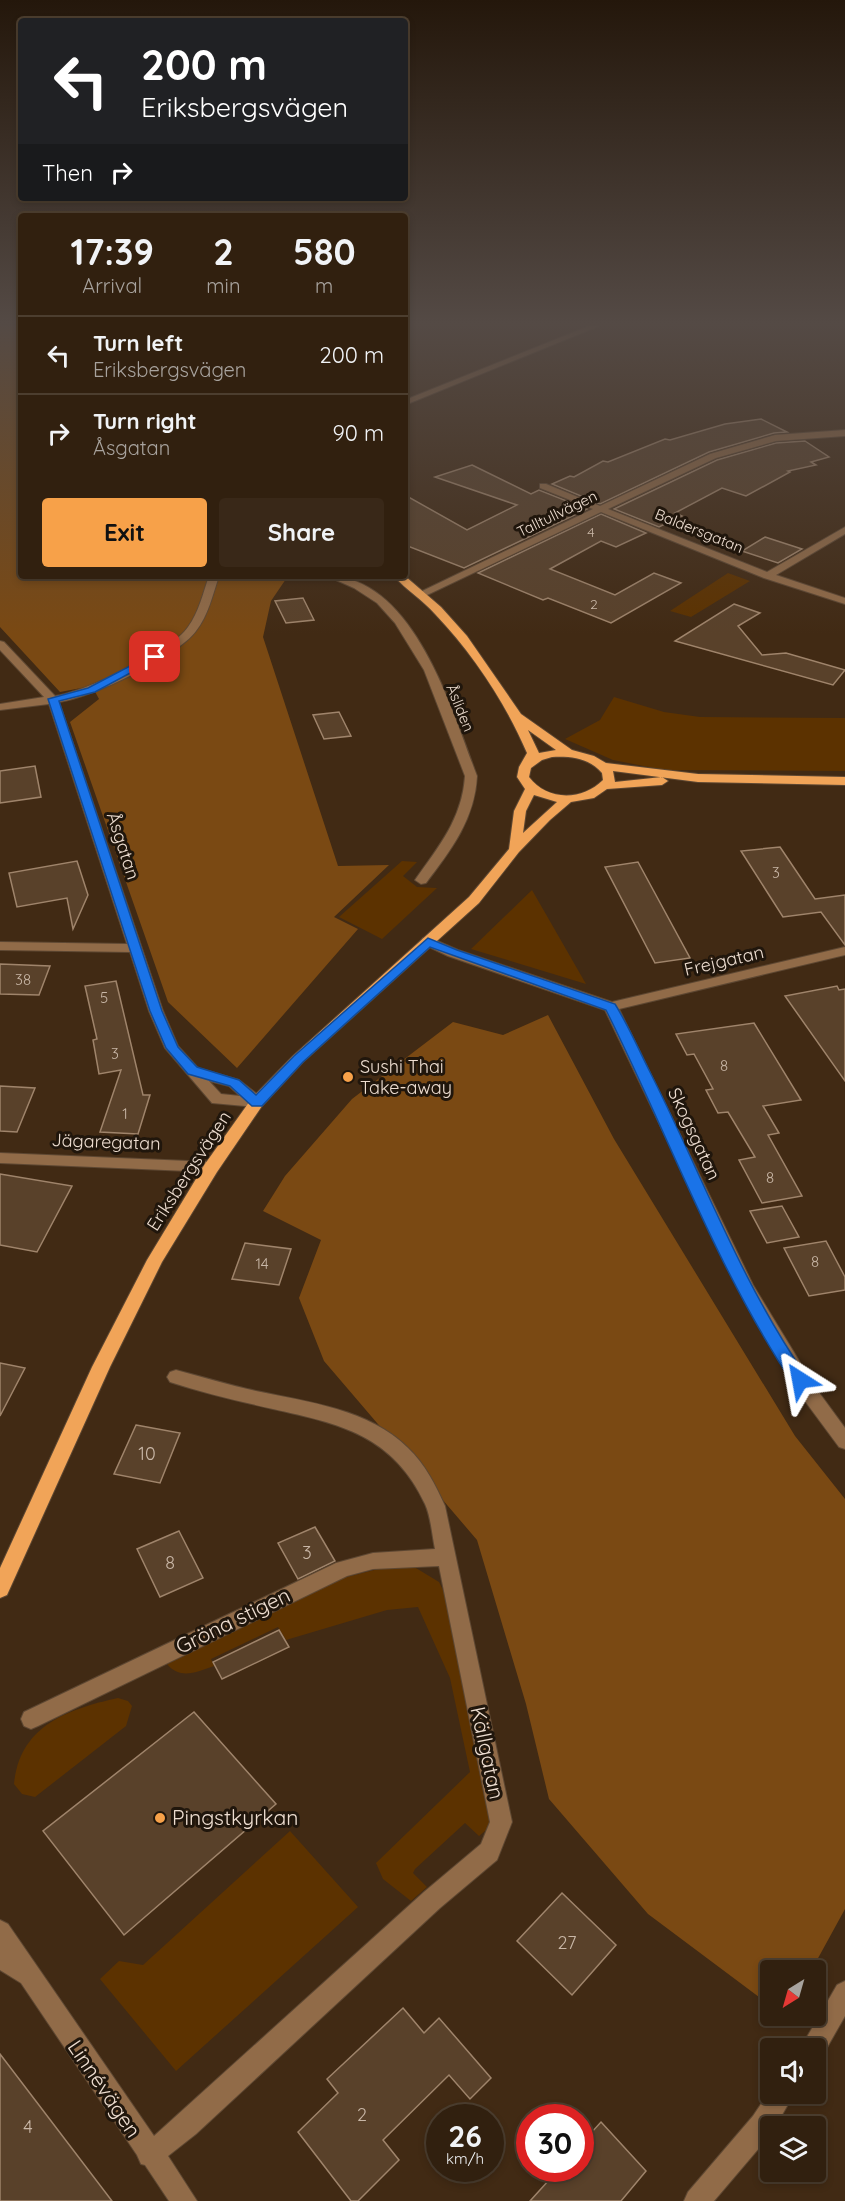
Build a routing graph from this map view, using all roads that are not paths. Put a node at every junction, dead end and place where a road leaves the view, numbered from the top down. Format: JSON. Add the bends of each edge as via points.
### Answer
{"nodes":[{"id":1,"x":845,"y":433,"type":"edge"},
{"id":2,"x":543,"y":486,"type":"dead end"},
{"id":3,"x":603,"y":508,"type":"junction"},
{"id":4,"x":845,"y":531,"type":"edge"},
{"id":5,"x":768,"y":576,"type":"junction"},
{"id":6,"x":213,"y":579,"type":"edge"},
{"id":7,"x":340,"y":579,"type":"edge"},
{"id":8,"x":403,"y":579,"type":"edge"},
{"id":9,"x":421,"y":594,"type":"junction"},
{"id":10,"x":845,"y":601,"type":"edge"},
{"id":11,"x":0,"y":644,"type":"edge"},
{"id":12,"x":53,"y":699,"type":"junction"},
{"id":13,"x":0,"y":707,"type":"edge"},
{"id":14,"x":516,"y":715,"type":"junction"},
{"id":15,"x":569,"y":754,"type":"junction"},
{"id":16,"x":530,"y":762,"type":"junction"},
{"id":17,"x":604,"y":766,"type":"junction"},
{"id":18,"x":698,"y":778,"type":"junction"},
{"id":19,"x":845,"y":781,"type":"edge"},
{"id":20,"x":606,"y":786,"type":"junction"},
{"id":21,"x":531,"y":789,"type":"junction"},
{"id":22,"x":568,"y":799,"type":"junction"},
{"id":23,"x":515,"y":849,"type":"junction"},
{"id":24,"x":421,"y":880,"type":"dead end"},
{"id":25,"x":428,"y":941,"type":"junction"},
{"id":26,"x":0,"y":946,"type":"edge"},
{"id":27,"x":136,"y":948,"type":"junction"},
{"id":28,"x":845,"y":951,"type":"edge"},
{"id":29,"x":611,"y":1007,"type":"junction"},
{"id":30,"x":257,"y":1102,"type":"junction"},
{"id":31,"x":0,"y":1158,"type":"edge"},
{"id":32,"x":212,"y":1167,"type":"junction"},
{"id":33,"x":176,"y":1377,"type":"dead end"},
{"id":34,"x":845,"y":1442,"type":"edge"},
{"id":35,"x":445,"y":1557,"type":"junction"},
{"id":36,"x":0,"y":1589,"type":"edge"},
{"id":37,"x":31,"y":1719,"type":"dead end"},
{"id":38,"x":0,"y":1932,"type":"edge"},
{"id":39,"x":0,"y":1956,"type":"edge"},
{"id":40,"x":27,"y":1975,"type":"junction"},
{"id":41,"x":845,"y":1993,"type":"edge"},
{"id":42,"x":818,"y":2038,"type":"edge"},
{"id":43,"x":776,"y":2104,"type":"edge"},
{"id":44,"x":150,"y":2155,"type":"junction"},
{"id":45,"x":184,"y":2201,"type":"edge"},
{"id":46,"x":697,"y":2201,"type":"edge"}],
"edges":[{"from":1,"to":3,"type":"street","name":"Talltullvägen","via":[[800,435],[743,446],[665,476]]},
{"from":2,"to":3,"type":"street","name":"Baldersgatan"},
{"from":3,"to":5,"type":"street","name":"Baldersgatan"},
{"from":3,"to":9,"type":"street","name":"Talltullvägen"},
{"from":4,"to":5,"type":"street"},
{"from":5,"to":10,"type":"street","name":"Baldersgatan"},
{"from":6,"to":12,"type":"street","via":[[203,609],[184,640],[92,690]]},
{"from":7,"to":24,"type":"street","name":"Åsliden","via":[[377,599],[420,648],[471,776],[472,796],[464,819]]},
{"from":8,"to":9,"type":"main road"},
{"from":9,"to":14,"type":"main road","via":[[463,638]]},
{"from":11,"to":12,"type":"street","name":"Åsgatan"},
{"from":12,"to":13,"type":"street"},
{"from":12,"to":27,"type":"street","name":"Åsgatan"},
{"from":14,"to":15,"type":"main road"},
{"from":14,"to":16,"type":"main road","via":[[533,753]]},
{"from":15,"to":16,"type":"main road","via":[[545,755]]},
{"from":15,"to":17,"type":"main road","via":[[590,758]]},
{"from":16,"to":21,"type":"main road","via":[[523,772]]},
{"from":17,"to":18,"type":"main road"},
{"from":17,"to":20,"type":"main road","via":[[610,777]]},
{"from":18,"to":19,"type":"main road"},
{"from":18,"to":20,"type":"main road"},
{"from":20,"to":22,"type":"main road","via":[[588,796]]},
{"from":21,"to":22,"type":"main road"},
{"from":21,"to":23,"type":"main road","via":[[520,811]]},
{"from":22,"to":23,"type":"main road","name":"Eriksbergsvägen"},
{"from":23,"to":25,"type":"main road","name":"Eriksbergsvägen","via":[[474,900]]},
{"from":25,"to":29,"type":"street"},
{"from":25,"to":30,"type":"main road","name":"Eriksbergsvägen","via":[[298,1059]]},
{"from":26,"to":27,"type":"street"},
{"from":27,"to":30,"type":"street","name":"Åsgatan","via":[[172,1048],[217,1099]]},
{"from":28,"to":29,"type":"street","name":"Frejgatan"},
{"from":29,"to":34,"type":"street","name":"Skogsgatan","via":[[776,1345]]},
{"from":30,"to":32,"type":"main road","name":"Eriksbergsvägen"},
{"from":31,"to":32,"type":"street","name":"Jägaregatan"},
{"from":32,"to":36,"type":"main road","name":"Eriksbergsvägen","via":[[155,1260],[100,1367]]},
{"from":33,"to":35,"type":"street","name":"Källgatan","via":[[333,1414],[380,1436],[413,1464],[425,1482],[436,1506]]},
{"from":35,"to":37,"type":"street","name":"Gröna stigen","via":[[373,1561],[343,1569]]},
{"from":35,"to":44,"type":"street","name":"Källgatan","via":[[501,1822],[489,1852]]},
{"from":38,"to":40,"type":"street","name":"Linnévägen"},
{"from":39,"to":40,"type":"street","name":"Linnévägen"},
{"from":40,"to":44,"type":"street","name":"Linnévägen"},
{"from":41,"to":42,"type":"street"},
{"from":43,"to":46,"type":"street"},
{"from":44,"to":45,"type":"street","name":"Linnévägen"}]}
